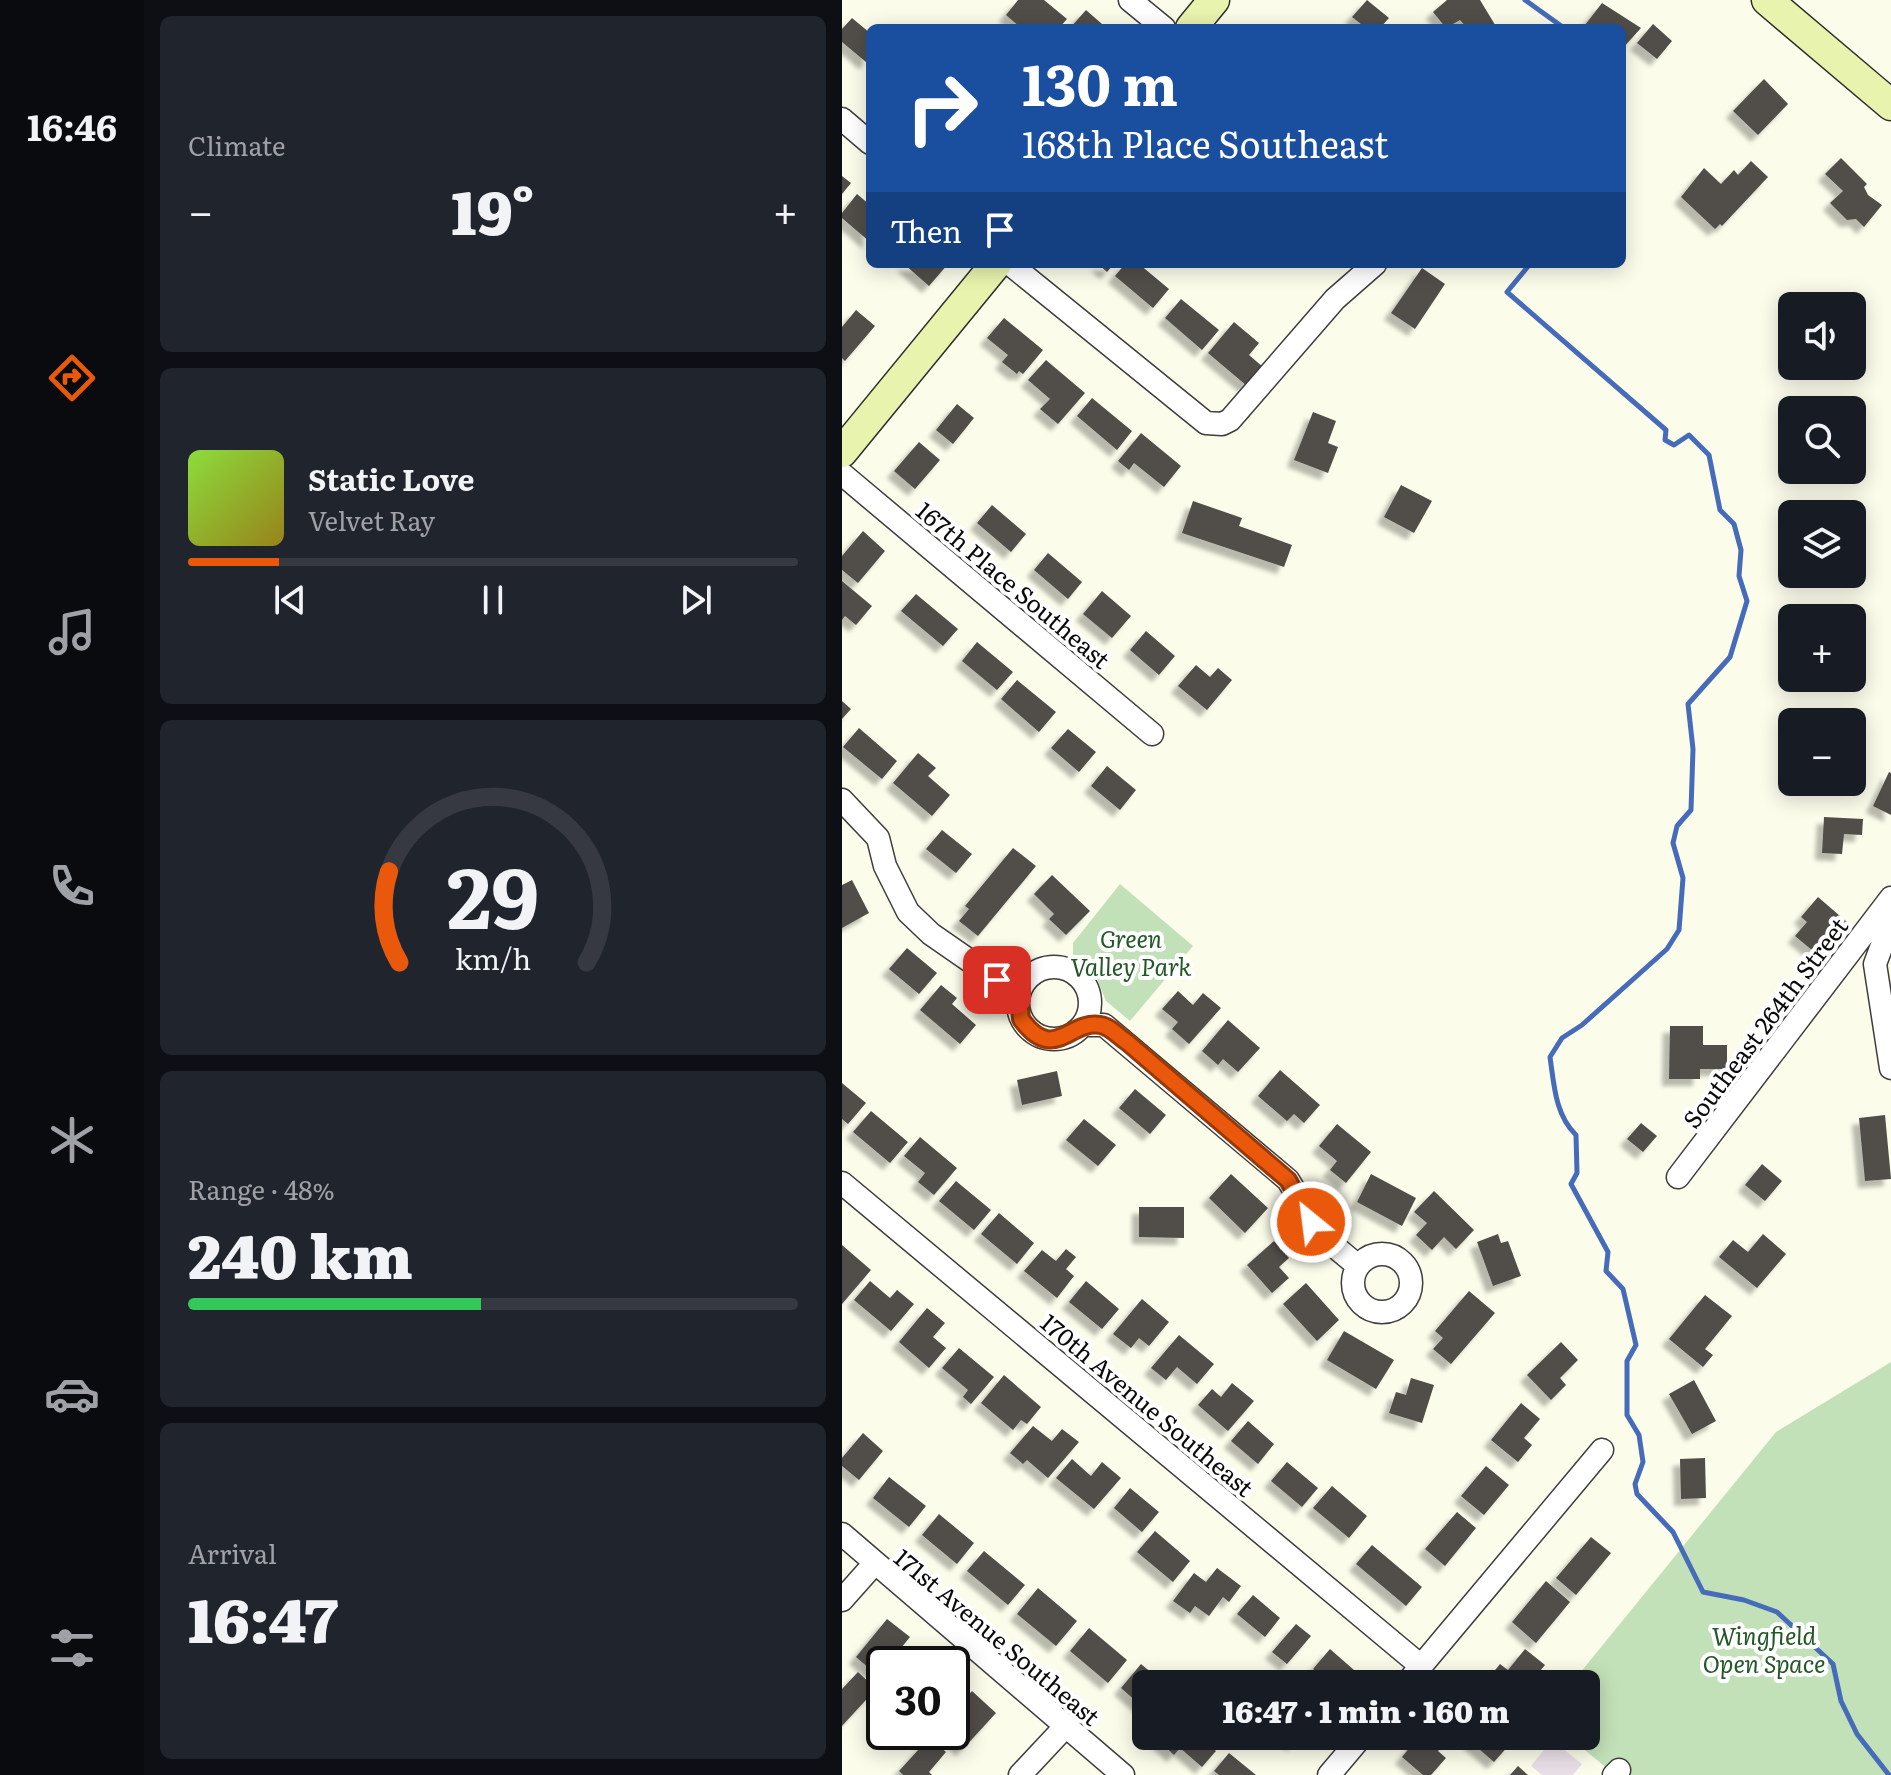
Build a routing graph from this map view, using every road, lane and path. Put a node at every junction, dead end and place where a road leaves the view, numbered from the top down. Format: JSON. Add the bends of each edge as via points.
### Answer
{"nodes":[{"id":1,"x":1130,"y":0,"type":"edge"},
{"id":2,"x":1214,"y":0,"type":"edge"},
{"id":3,"x":1767,"y":0,"type":"edge"},
{"id":4,"x":1159,"y":24,"type":"edge"},
{"id":5,"x":1194,"y":24,"type":"edge"},
{"id":6,"x":1891,"y":105,"type":"edge"},
{"id":7,"x":842,"y":119,"type":"edge"},
{"id":8,"x":866,"y":140,"type":"edge"},
{"id":9,"x":993,"y":268,"type":"edge"},
{"id":10,"x":1015,"y":268,"type":"edge"},
{"id":11,"x":1370,"y":268,"type":"edge"},
{"id":12,"x":842,"y":452,"type":"edge"},
{"id":13,"x":842,"y":474,"type":"edge"},
{"id":14,"x":1152,"y":734,"type":"dead end"},
{"id":15,"x":842,"y":800,"type":"edge"},
{"id":16,"x":1891,"y":898,"type":"edge"},
{"id":17,"x":1891,"y":921,"type":"edge"},
{"id":18,"x":1019,"y":995,"type":"junction"},
{"id":19,"x":1083,"y":1025,"type":"junction"},
{"id":20,"x":1891,"y":1068,"type":"edge"},
{"id":21,"x":1678,"y":1177,"type":"dead end"},
{"id":22,"x":842,"y":1183,"type":"edge"},
{"id":23,"x":1358,"y":1266,"type":"dead end"},
{"id":24,"x":1602,"y":1450,"type":"dead end"},
{"id":25,"x":842,"y":1534,"type":"edge"},
{"id":26,"x":874,"y":1564,"type":"junction"},
{"id":27,"x":842,"y":1600,"type":"edge"},
{"id":28,"x":1421,"y":1666,"type":"junction"},
{"id":29,"x":1418,"y":1670,"type":"edge"},
{"id":30,"x":1064,"y":1728,"type":"junction"},
{"id":31,"x":1350,"y":1750,"type":"edge"},
{"id":32,"x":1020,"y":1775,"type":"edge"},
{"id":33,"x":1123,"y":1775,"type":"edge"},
{"id":34,"x":1329,"y":1775,"type":"edge"}],
"edges":[{"from":1,"to":4,"type":"street"},
{"from":2,"to":5,"type":"street"},
{"from":3,"to":6,"type":"street"},
{"from":7,"to":8,"type":"street"},
{"from":9,"to":12,"type":"street"},
{"from":10,"to":11,"type":"street","via":[[1206,423],[1222,424],[1335,299]]},
{"from":13,"to":14,"type":"street","name":"167th Place Southeast"},
{"from":15,"to":18,"type":"street","via":[[878,838],[885,866],[908,912]]},
{"from":16,"to":21,"type":"street","name":"Southeast 264th Street"},
{"from":17,"to":20,"type":"street","via":[[1875,964]]},
{"from":18,"to":19,"type":"street","via":[[1021,1019],[1039,1036],[1063,1038]]},
{"from":18,"to":19,"type":"street","via":[[1040,969],[1074,973],[1091,1003]]},
{"from":19,"to":23,"type":"street","via":[[1104,1025],[1256,1150],[1288,1180],[1322,1236]]},
{"from":22,"to":28,"type":"street","name":"170th Avenue Southeast"},
{"from":24,"to":28,"type":"street"},
{"from":25,"to":26,"type":"street","name":"171st Avenue Southeast"},
{"from":26,"to":27,"type":"street"},
{"from":26,"to":30,"type":"street","name":"171st Avenue Southeast"},
{"from":28,"to":29,"type":"street"},
{"from":30,"to":32,"type":"street"},
{"from":30,"to":33,"type":"street","name":"171st Avenue Southeast"},
{"from":31,"to":34,"type":"street"}]}
